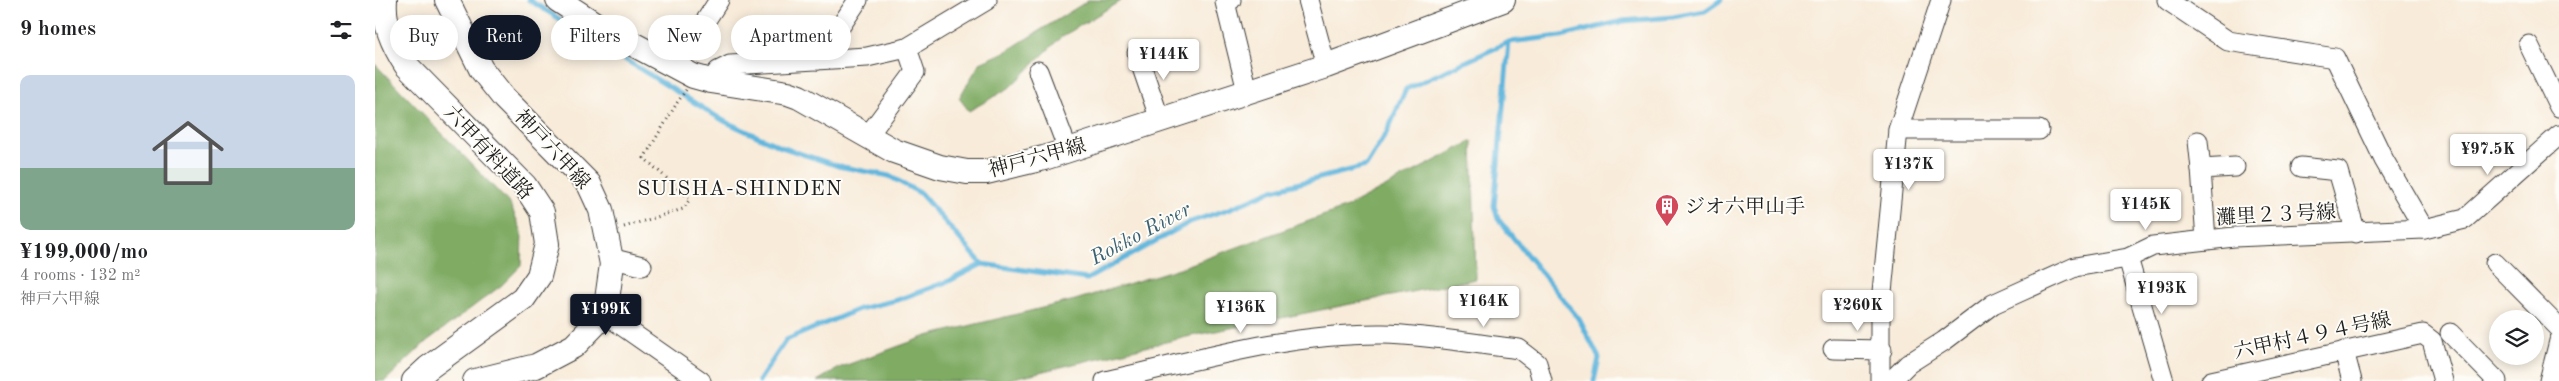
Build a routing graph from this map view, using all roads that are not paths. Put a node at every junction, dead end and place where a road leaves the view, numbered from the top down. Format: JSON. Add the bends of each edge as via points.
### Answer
{"nodes":[{"id":1,"x":385,"y":0,"type":"edge"},
{"id":2,"x":447,"y":0,"type":"edge"},
{"id":3,"x":558,"y":0,"type":"edge"},
{"id":4,"x":719,"y":0,"type":"edge"},
{"id":5,"x":858,"y":0,"type":"edge"},
{"id":6,"x":987,"y":0,"type":"edge"},
{"id":7,"x":1231,"y":0,"type":"edge"},
{"id":8,"x":1308,"y":0,"type":"edge"},
{"id":9,"x":1503,"y":0,"type":"edge"},
{"id":10,"x":1941,"y":0,"type":"edge"},
{"id":11,"x":2167,"y":0,"type":"edge"},
{"id":12,"x":848,"y":15,"type":"edge"},
{"id":13,"x":2529,"y":45,"type":"dead end"},
{"id":14,"x":907,"y":48,"type":"junction"},
{"id":15,"x":1137,"y":53,"type":"dead end"},
{"id":16,"x":851,"y":58,"type":"edge"},
{"id":17,"x":818,"y":60,"type":"edge"},
{"id":18,"x":1325,"y":66,"type":"junction"},
{"id":19,"x":1037,"y":70,"type":"dead end"},
{"id":20,"x":681,"y":78,"type":"junction"},
{"id":21,"x":711,"y":81,"type":"junction"},
{"id":22,"x":1247,"y":91,"type":"junction"},
{"id":23,"x":2559,"y":107,"type":"edge"},
{"id":24,"x":1160,"y":120,"type":"junction"},
{"id":25,"x":1898,"y":130,"type":"junction"},
{"id":26,"x":2039,"y":130,"type":"dead end"},
{"id":27,"x":2559,"y":135,"type":"edge"},
{"id":28,"x":867,"y":137,"type":"junction"},
{"id":29,"x":2198,"y":141,"type":"dead end"},
{"id":30,"x":1068,"y":150,"type":"junction"},
{"id":31,"x":2235,"y":167,"type":"dead end"},
{"id":32,"x":2301,"y":167,"type":"dead end"},
{"id":33,"x":2201,"y":169,"type":"junction"},
{"id":34,"x":2424,"y":229,"type":"junction"},
{"id":35,"x":2356,"y":234,"type":"junction"},
{"id":36,"x":2206,"y":240,"type":"junction"},
{"id":37,"x":611,"y":258,"type":"junction"},
{"id":38,"x":2128,"y":258,"type":"junction"},
{"id":39,"x":2495,"y":263,"type":"dead end"},
{"id":40,"x":642,"y":266,"type":"dead end"},
{"id":41,"x":605,"y":314,"type":"junction"},
{"id":42,"x":2559,"y":328,"type":"edge"},
{"id":43,"x":2450,"y":333,"type":"dead end"},
{"id":44,"x":2559,"y":341,"type":"edge"},
{"id":45,"x":1833,"y":349,"type":"dead end"},
{"id":46,"x":1881,"y":350,"type":"junction"},
{"id":47,"x":2344,"y":351,"type":"junction"},
{"id":48,"x":2256,"y":376,"type":"edge"},
{"id":49,"x":414,"y":381,"type":"edge"},
{"id":50,"x":475,"y":381,"type":"edge"},
{"id":51,"x":701,"y":381,"type":"edge"},
{"id":52,"x":1105,"y":381,"type":"edge"},
{"id":53,"x":1542,"y":381,"type":"edge"},
{"id":54,"x":1880,"y":381,"type":"edge"},
{"id":55,"x":1891,"y":381,"type":"edge"},
{"id":56,"x":2165,"y":381,"type":"edge"},
{"id":57,"x":2211,"y":381,"type":"edge"},
{"id":58,"x":2352,"y":381,"type":"edge"},
{"id":59,"x":2443,"y":381,"type":"edge"},
{"id":60,"x":2497,"y":381,"type":"edge"},
{"id":61,"x":2549,"y":381,"type":"edge"}],
"edges":[{"from":1,"to":49,"type":"main road","name":"六甲有料道路","via":[[386,20],[405,65],[525,186],[542,212],[547,244],[539,276],[523,299]]},
{"from":2,"to":37,"type":"main road","name":"神戸六甲線","via":[[481,68],[504,98],[589,184],[601,210]]},
{"from":3,"to":20,"type":"main road","name":"神戸六甲線"},
{"from":4,"to":20,"type":"street"},
{"from":5,"to":12,"type":"street"},
{"from":6,"to":14,"type":"street"},
{"from":7,"to":22,"type":"street","via":[[1225,2]]},
{"from":8,"to":18,"type":"street"},
{"from":9,"to":18,"type":"main road","name":"神戸六甲線"},
{"from":10,"to":25,"type":"street"},
{"from":11,"to":34,"type":"street","via":[[2228,41],[2335,58],[2384,160]]},
{"from":13,"to":23,"type":"street"},
{"from":14,"to":16,"type":"street"},
{"from":14,"to":28,"type":"street","via":[[915,72]]},
{"from":15,"to":24,"type":"street"},
{"from":17,"to":21,"type":"street","via":[[730,65],[718,71]]},
{"from":18,"to":22,"type":"main road","name":"神戸六甲線"},
{"from":19,"to":30,"type":"street"},
{"from":20,"to":21,"type":"main road","name":"神戸六甲線"},
{"from":21,"to":28,"type":"main road","name":"神戸六甲線","via":[[788,93]]},
{"from":22,"to":24,"type":"main road","name":"神戸六甲線"},
{"from":24,"to":30,"type":"main road","name":"神戸六甲線"},
{"from":25,"to":26,"type":"street"},
{"from":25,"to":46,"type":"street","via":[[1880,312]]},
{"from":27,"to":34,"type":"street","via":[[2465,219]]},
{"from":28,"to":30,"type":"main road","name":"神戸六甲線","via":[[913,158],[967,172],[1020,165]]},
{"from":29,"to":33,"type":"street"},
{"from":31,"to":33,"type":"street"},
{"from":32,"to":35,"type":"street","via":[[2338,171]]},
{"from":33,"to":36,"type":"street"},
{"from":34,"to":35,"type":"street","name":"灘里２３号線"},
{"from":35,"to":36,"type":"street","name":"灘里２３号線"},
{"from":36,"to":38,"type":"street","name":"灘里２３号線","via":[[2153,246]]},
{"from":37,"to":40,"type":"street"},
{"from":37,"to":41,"type":"main road","name":"神戸六甲線"},
{"from":38,"to":55,"type":"street","name":"灘里２３号線","via":[[2075,267],[1993,304],[1908,364]]},
{"from":38,"to":56,"type":"street"},
{"from":39,"to":42,"type":"street"},
{"from":41,"to":50,"type":"main road","via":[[574,346],[543,362]]},
{"from":41,"to":51,"type":"street"},
{"from":43,"to":60,"type":"street"},
{"from":44,"to":61,"type":"street"},
{"from":45,"to":46,"type":"street"},
{"from":46,"to":54,"type":"street"},
{"from":47,"to":48,"type":"street","name":"六甲村４９４号線"},
{"from":47,"to":58,"type":"street"},
{"from":47,"to":59,"type":"street","name":"六甲村４９４号線","via":[[2423,334],[2432,341]]},
{"from":48,"to":57,"type":"street","name":"六甲村４９４号線"},
{"from":52,"to":53,"type":"street","via":[[1277,344],[1383,334],[1519,349],[1537,362]]}]}
